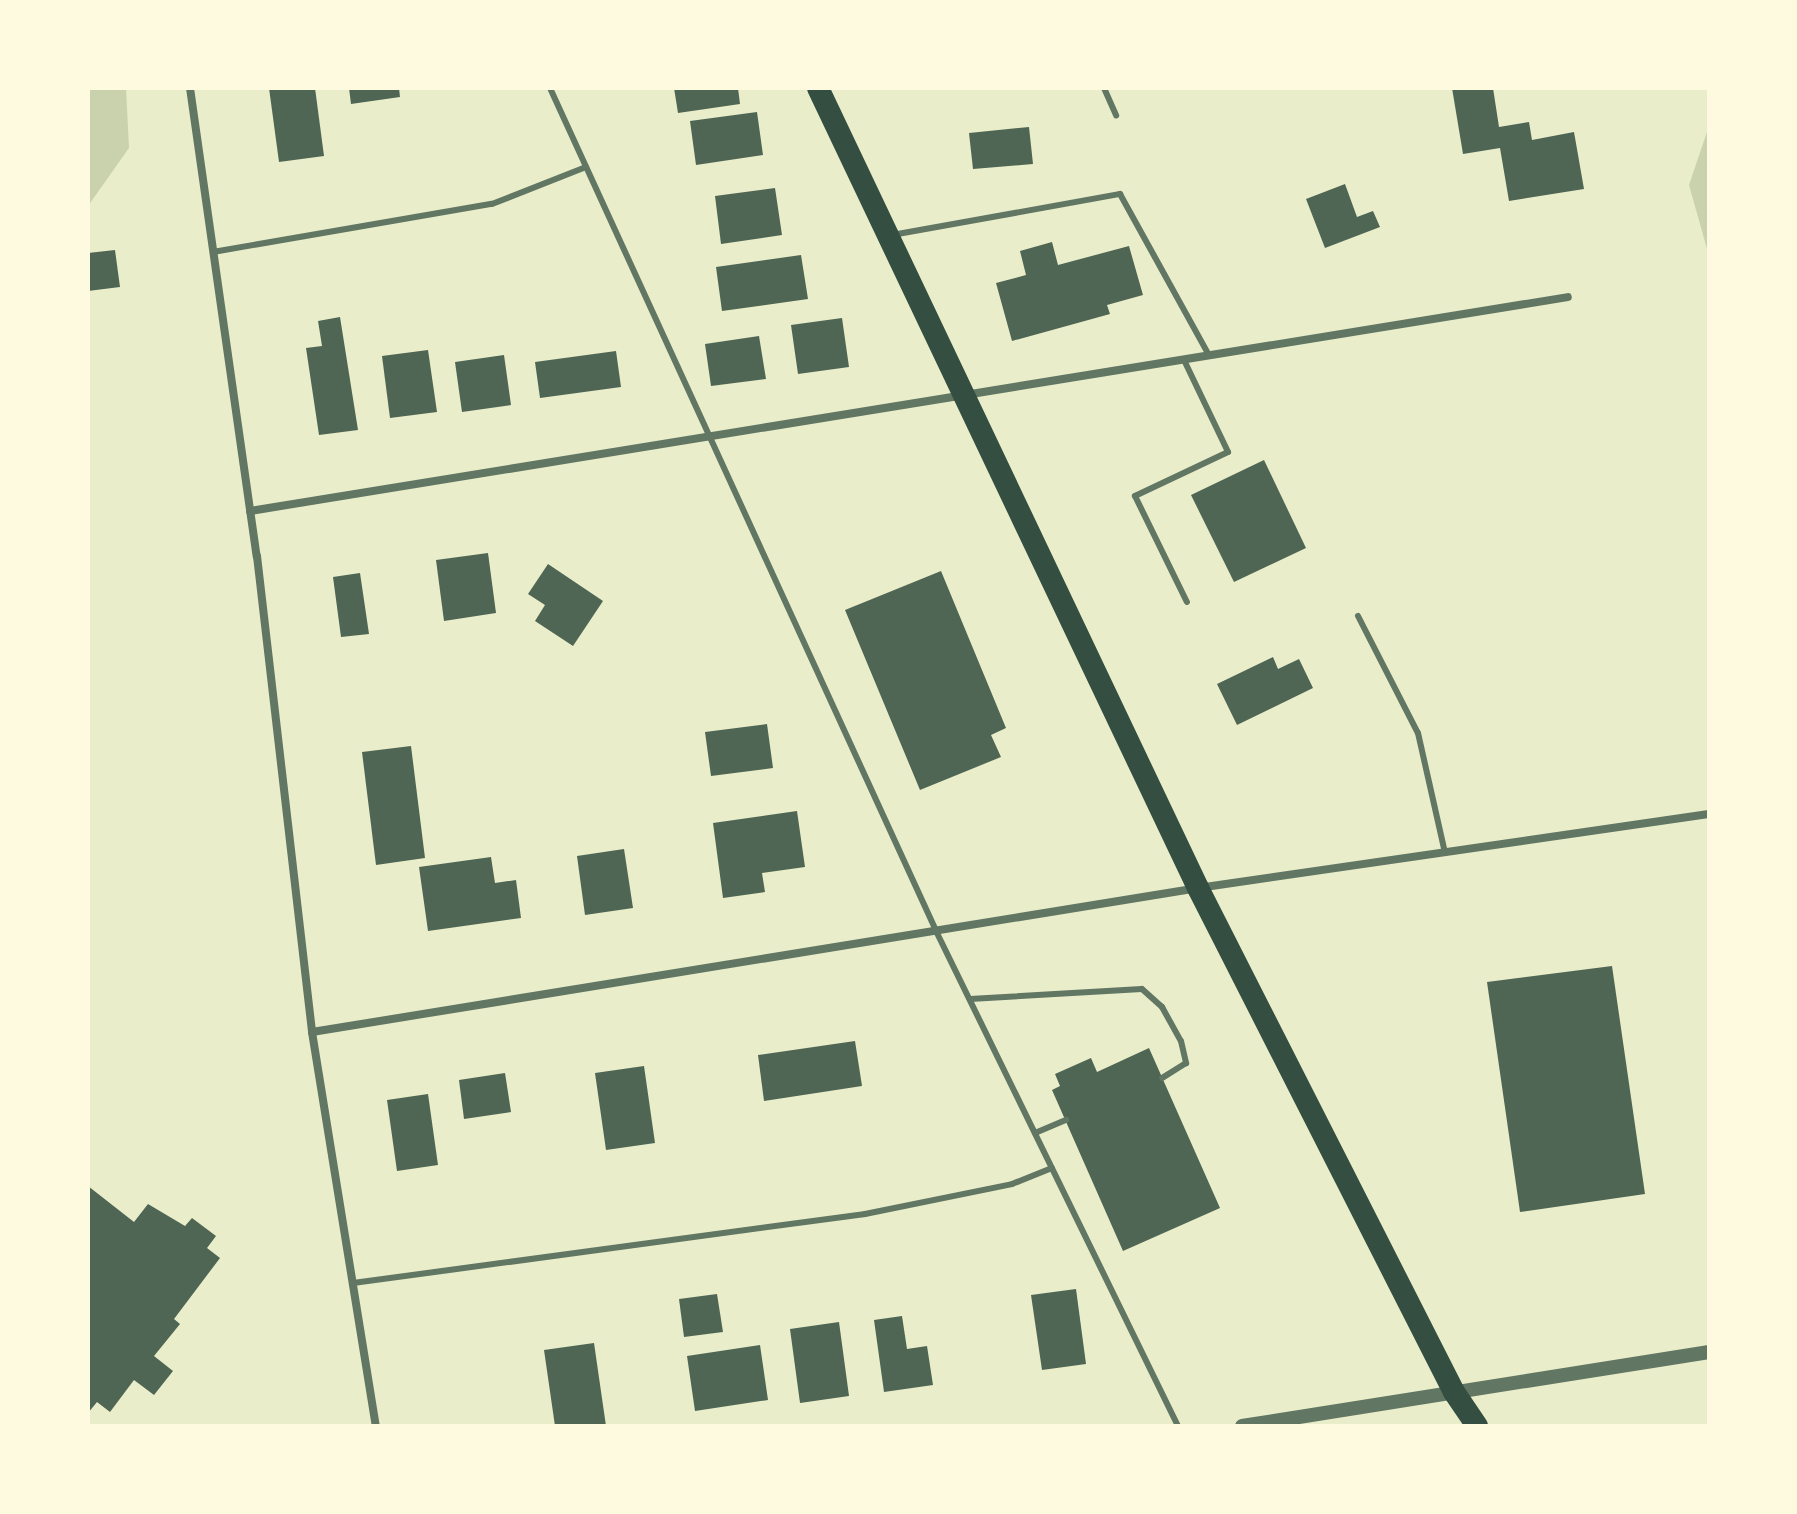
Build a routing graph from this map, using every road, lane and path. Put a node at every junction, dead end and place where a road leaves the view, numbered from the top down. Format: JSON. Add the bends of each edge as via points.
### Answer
{"nodes":[{"id":1,"x":190,"y":88,"type":"edge"},
{"id":2,"x":550,"y":88,"type":"edge"},
{"id":3,"x":818,"y":88,"type":"edge"},
{"id":4,"x":1104,"y":88,"type":"edge"},
{"id":5,"x":1116,"y":115,"type":"dead end"},
{"id":6,"x":586,"y":167,"type":"junction"},
{"id":7,"x":888,"y":236,"type":"junction"},
{"id":8,"x":213,"y":252,"type":"junction"},
{"id":9,"x":1568,"y":297,"type":"dead end"},
{"id":10,"x":1209,"y":355,"type":"junction"},
{"id":11,"x":1184,"y":360,"type":"junction"},
{"id":12,"x":964,"y":395,"type":"junction"},
{"id":13,"x":710,"y":437,"type":"junction"},
{"id":14,"x":250,"y":511,"type":"junction"},
{"id":15,"x":1187,"y":602,"type":"dead end"},
{"id":16,"x":1358,"y":616,"type":"dead end"},
{"id":17,"x":1709,"y":814,"type":"edge"},
{"id":18,"x":1445,"y":853,"type":"junction"},
{"id":19,"x":1198,"y":888,"type":"junction"},
{"id":20,"x":937,"y":933,"type":"junction"},
{"id":21,"x":970,"y":999,"type":"junction"},
{"id":22,"x":312,"y":1032,"type":"junction"},
{"id":23,"x":1162,"y":1078,"type":"dead end"},
{"id":24,"x":1066,"y":1120,"type":"dead end"},
{"id":25,"x":1035,"y":1133,"type":"junction"},
{"id":26,"x":1052,"y":1168,"type":"junction"},
{"id":27,"x":353,"y":1283,"type":"junction"},
{"id":28,"x":1709,"y":1352,"type":"edge"},
{"id":29,"x":1454,"y":1392,"type":"junction"},
{"id":30,"x":376,"y":1426,"type":"edge"},
{"id":31,"x":1178,"y":1426,"type":"edge"},
{"id":32,"x":1242,"y":1426,"type":"edge"},
{"id":33,"x":1477,"y":1426,"type":"edge"}],
"edges":[{"from":1,"to":8,"type":"street"},
{"from":2,"to":6,"type":"lane"},
{"from":3,"to":7,"type":"highway"},
{"from":4,"to":5,"type":"lane"},
{"from":6,"to":8,"type":"lane","via":[[478,207]]},
{"from":6,"to":13,"type":"lane"},
{"from":7,"to":10,"type":"lane","via":[[1120,194]]},
{"from":7,"to":12,"type":"highway"},
{"from":8,"to":14,"type":"street"},
{"from":9,"to":10,"type":"street"},
{"from":10,"to":11,"type":"street"},
{"from":11,"to":12,"type":"street"},
{"from":11,"to":15,"type":"lane","via":[[1228,452],[1135,496]]},
{"from":12,"to":13,"type":"street"},
{"from":12,"to":19,"type":"highway"},
{"from":13,"to":14,"type":"street"},
{"from":13,"to":20,"type":"lane"},
{"from":14,"to":22,"type":"street"},
{"from":16,"to":18,"type":"lane","via":[[1418,733]]},
{"from":17,"to":18,"type":"street"},
{"from":18,"to":19,"type":"street"},
{"from":19,"to":20,"type":"street"},
{"from":19,"to":29,"type":"highway"},
{"from":20,"to":21,"type":"lane"},
{"from":20,"to":22,"type":"street"},
{"from":21,"to":23,"type":"lane","via":[[1142,989],[1162,1007],[1181,1041],[1186,1063]]},
{"from":21,"to":25,"type":"lane"},
{"from":22,"to":27,"type":"street"},
{"from":24,"to":25,"type":"lane"},
{"from":25,"to":26,"type":"lane"},
{"from":26,"to":27,"type":"lane","via":[[1012,1184],[865,1214]]},
{"from":26,"to":31,"type":"lane"},
{"from":27,"to":30,"type":"street"},
{"from":28,"to":29,"type":"street"},
{"from":29,"to":32,"type":"street"},
{"from":29,"to":33,"type":"highway"}]}
